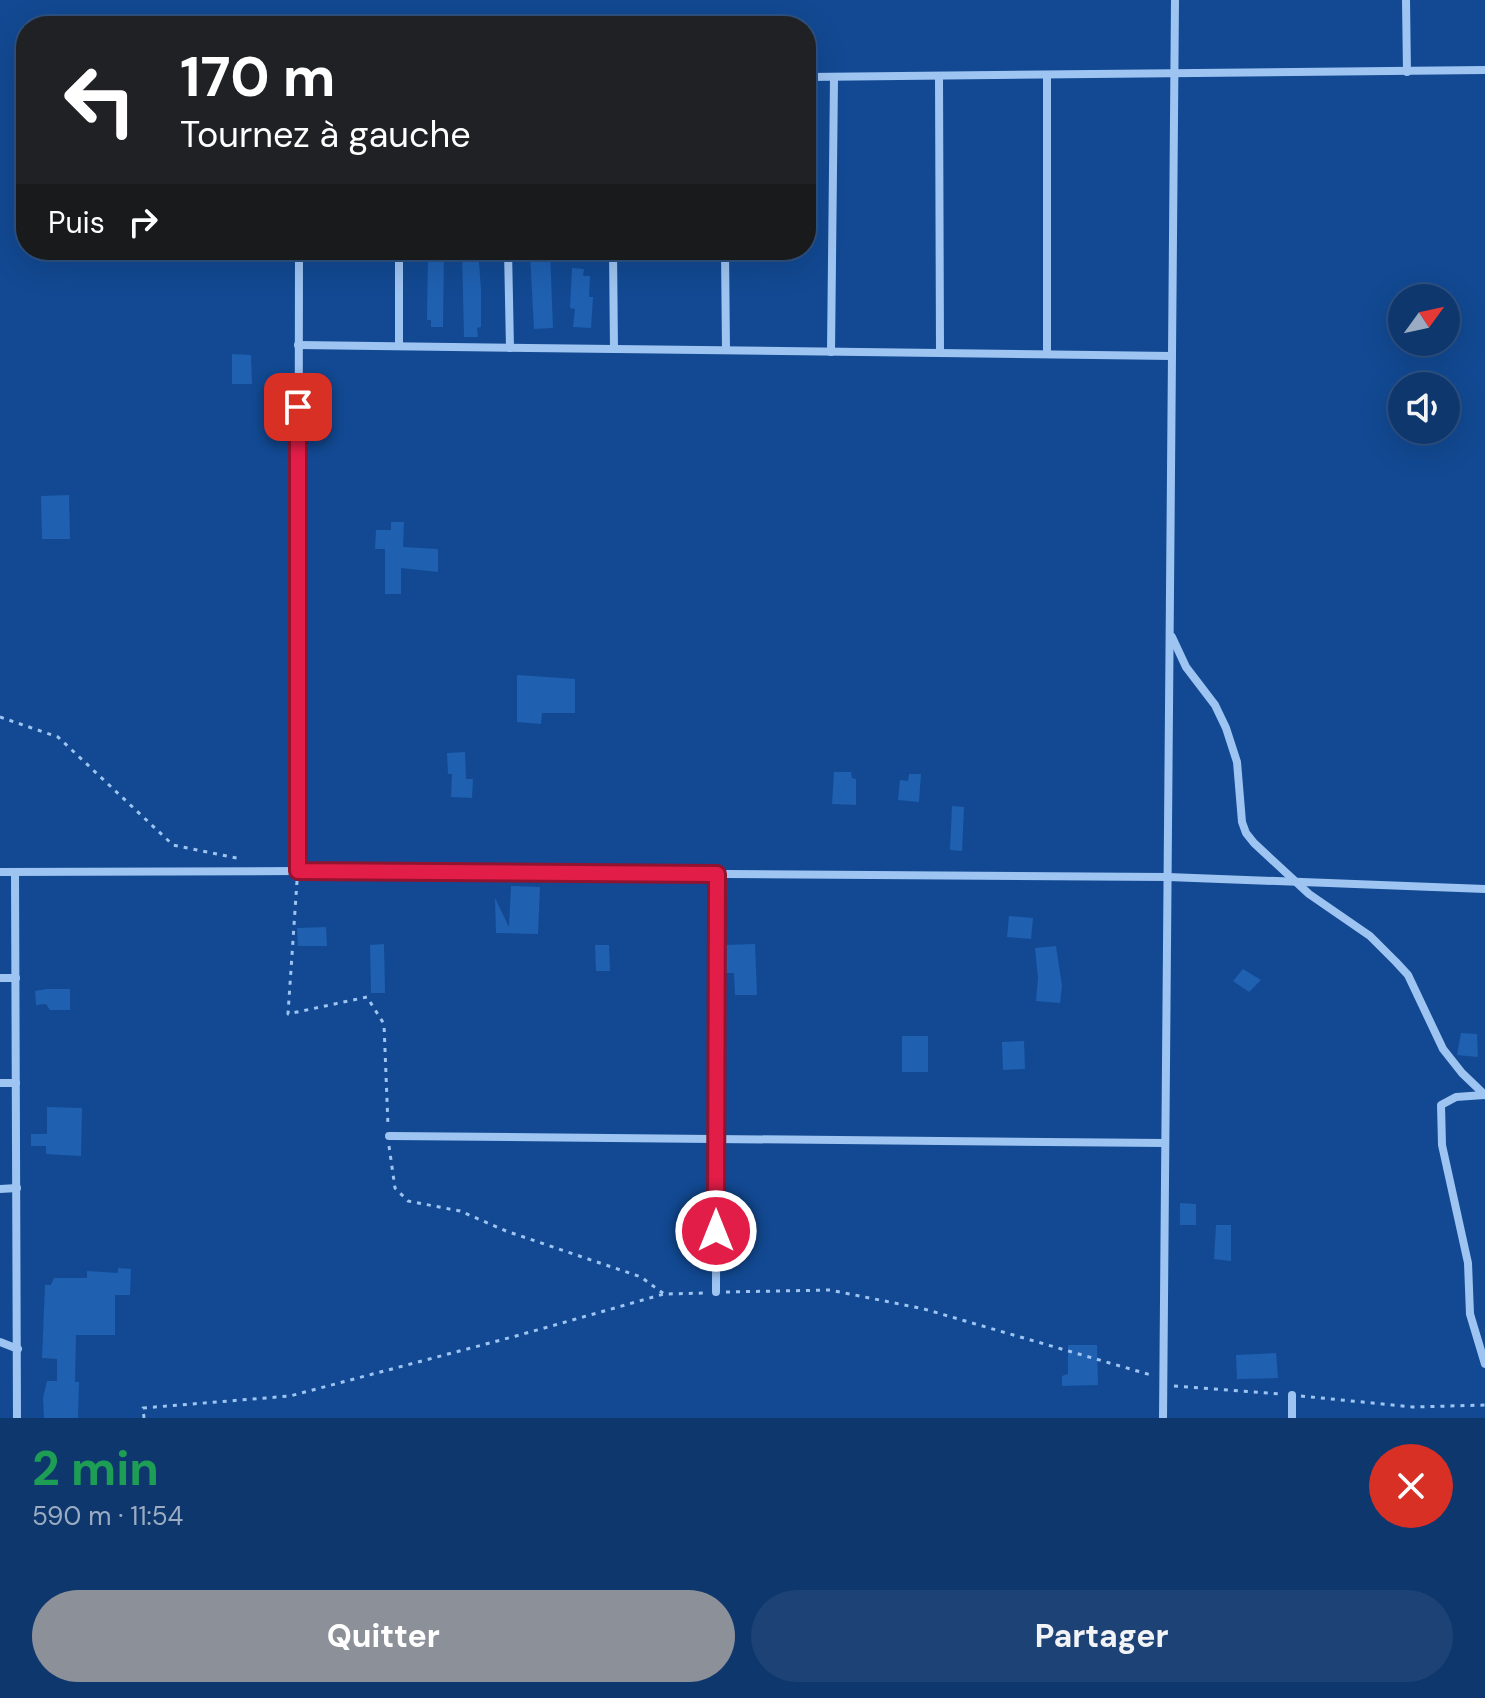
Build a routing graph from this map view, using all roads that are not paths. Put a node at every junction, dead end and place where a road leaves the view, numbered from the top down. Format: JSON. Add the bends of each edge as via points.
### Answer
{"nodes":[{"id":1,"x":1175,"y":0,"type":"edge"},
{"id":2,"x":1406,"y":0,"type":"edge"},
{"id":3,"x":1485,"y":70,"type":"edge"},
{"id":4,"x":1407,"y":72,"type":"junction"},
{"id":5,"x":1174,"y":73,"type":"junction"},
{"id":6,"x":1047,"y":75,"type":"junction"},
{"id":7,"x":939,"y":76,"type":"junction"},
{"id":8,"x":816,"y":77,"type":"edge"},
{"id":9,"x":834,"y":77,"type":"junction"},
{"id":10,"x":299,"y":260,"type":"edge"},
{"id":11,"x":399,"y":260,"type":"edge"},
{"id":12,"x":508,"y":260,"type":"edge"},
{"id":13,"x":613,"y":260,"type":"edge"},
{"id":14,"x":725,"y":260,"type":"edge"},
{"id":15,"x":298,"y":345,"type":"junction"},
{"id":16,"x":399,"y":346,"type":"junction"},
{"id":17,"x":510,"y":348,"type":"junction"},
{"id":18,"x":614,"y":349,"type":"junction"},
{"id":19,"x":726,"y":350,"type":"junction"},
{"id":20,"x":831,"y":352,"type":"junction"},
{"id":21,"x":940,"y":353,"type":"junction"},
{"id":22,"x":1047,"y":354,"type":"junction"},
{"id":23,"x":1172,"y":356,"type":"junction"},
{"id":24,"x":1170,"y":633,"type":"junction"},
{"id":25,"x":298,"y":871,"type":"junction"},
{"id":26,"x":0,"y":872,"type":"edge"},
{"id":27,"x":15,"y":872,"type":"junction"},
{"id":28,"x":717,"y":874,"type":"junction"},
{"id":29,"x":1168,"y":877,"type":"junction"},
{"id":30,"x":1296,"y":882,"type":"junction"},
{"id":31,"x":1485,"y":889,"type":"edge"},
{"id":32,"x":0,"y":978,"type":"edge"},
{"id":33,"x":16,"y":978,"type":"junction"},
{"id":34,"x":0,"y":1083,"type":"edge"},
{"id":35,"x":16,"y":1083,"type":"junction"},
{"id":36,"x":1485,"y":1095,"type":"edge"},
{"id":37,"x":389,"y":1136,"type":"road end"},
{"id":38,"x":716,"y":1139,"type":"junction"},
{"id":39,"x":1165,"y":1143,"type":"junction"},
{"id":40,"x":17,"y":1188,"type":"junction"},
{"id":41,"x":0,"y":1189,"type":"edge"},
{"id":42,"x":716,"y":1292,"type":"road end"},
{"id":43,"x":0,"y":1342,"type":"edge"},
{"id":44,"x":18,"y":1349,"type":"junction"},
{"id":45,"x":1485,"y":1364,"type":"edge"},
{"id":46,"x":1292,"y":1395,"type":"road end"},
{"id":47,"x":17,"y":1418,"type":"edge"},
{"id":48,"x":1163,"y":1418,"type":"edge"},
{"id":49,"x":1292,"y":1418,"type":"edge"}],
"edges":[{"from":1,"to":5,"type":"street"},
{"from":2,"to":4,"type":"street"},
{"from":3,"to":4,"type":"street"},
{"from":4,"to":5,"type":"street"},
{"from":5,"to":6,"type":"street"},
{"from":5,"to":23,"type":"street"},
{"from":6,"to":7,"type":"street"},
{"from":6,"to":22,"type":"street"},
{"from":7,"to":9,"type":"street"},
{"from":7,"to":21,"type":"street"},
{"from":8,"to":9,"type":"street"},
{"from":9,"to":20,"type":"street"},
{"from":10,"to":15,"type":"street"},
{"from":11,"to":16,"type":"street"},
{"from":12,"to":17,"type":"street"},
{"from":13,"to":18,"type":"street"},
{"from":14,"to":19,"type":"street"},
{"from":15,"to":16,"type":"street"},
{"from":15,"to":25,"type":"street"},
{"from":16,"to":17,"type":"street"},
{"from":17,"to":18,"type":"street"},
{"from":18,"to":19,"type":"street"},
{"from":19,"to":20,"type":"street"},
{"from":20,"to":21,"type":"street"},
{"from":21,"to":22,"type":"street"},
{"from":22,"to":23,"type":"street"},
{"from":23,"to":24,"type":"street"},
{"from":24,"to":29,"type":"street"},
{"from":24,"to":30,"type":"street","via":[[1226,728],[1237,762],[1246,833]]},
{"from":25,"to":27,"type":"street"},
{"from":25,"to":28,"type":"street"},
{"from":26,"to":27,"type":"street"},
{"from":27,"to":33,"type":"street"},
{"from":28,"to":29,"type":"street"},
{"from":28,"to":38,"type":"street"},
{"from":29,"to":30,"type":"street"},
{"from":29,"to":39,"type":"street"},
{"from":30,"to":31,"type":"street"},
{"from":30,"to":36,"type":"street","via":[[1370,936],[1408,975],[1443,1049]]},
{"from":32,"to":33,"type":"street"},
{"from":33,"to":35,"type":"street"},
{"from":34,"to":35,"type":"street"},
{"from":35,"to":40,"type":"street"},
{"from":36,"to":45,"type":"street","via":[[1456,1097],[1441,1105],[1442,1145],[1468,1263],[1470,1314]]},
{"from":37,"to":38,"type":"street"},
{"from":38,"to":39,"type":"street"},
{"from":38,"to":42,"type":"street"},
{"from":39,"to":48,"type":"street"},
{"from":40,"to":41,"type":"street"},
{"from":40,"to":44,"type":"street"},
{"from":43,"to":44,"type":"street"},
{"from":44,"to":47,"type":"street"},
{"from":46,"to":49,"type":"street"}]}
